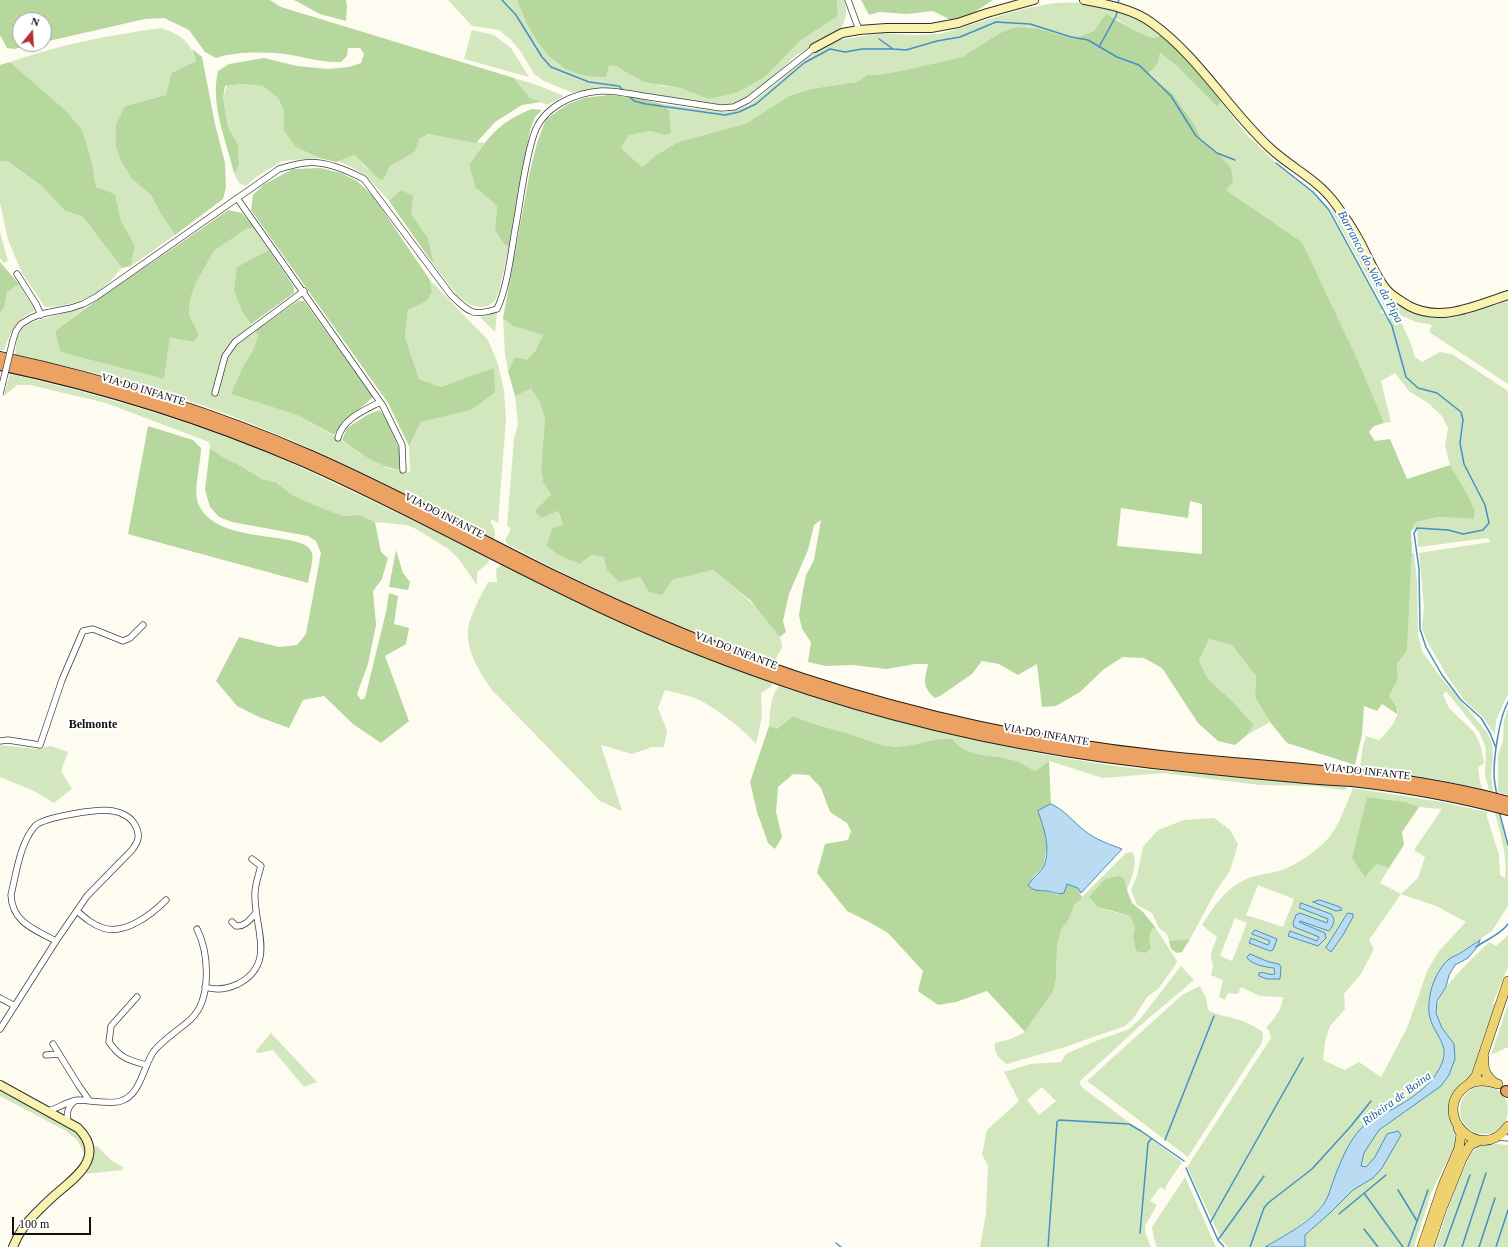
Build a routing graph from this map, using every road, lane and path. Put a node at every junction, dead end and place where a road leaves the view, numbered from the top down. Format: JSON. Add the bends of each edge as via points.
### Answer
{"nodes":[{"id":1,"x":848,"y":0,"type":"edge"},
{"id":2,"x":1034,"y":0,"type":"edge"},
{"id":3,"x":1084,"y":0,"type":"edge"},
{"id":4,"x":859,"y":30,"type":"junction"},
{"id":5,"x":814,"y":48,"type":"joint"},
{"id":6,"x":237,"y":198,"type":"junction"},
{"id":7,"x":17,"y":274,"type":"dead end"},
{"id":8,"x":304,"y":291,"type":"junction"},
{"id":9,"x":1508,"y":295,"type":"edge"},
{"id":10,"x":41,"y":315,"type":"junction"},
{"id":11,"x":0,"y":357,"type":"edge"},
{"id":12,"x":0,"y":365,"type":"edge"},
{"id":13,"x":216,"y":393,"type":"dead end"},
{"id":14,"x":0,"y":395,"type":"edge"},
{"id":15,"x":380,"y":402,"type":"junction"},
{"id":16,"x":338,"y":438,"type":"dead end"},
{"id":17,"x":403,"y":470,"type":"dead end"},
{"id":18,"x":143,"y":624,"type":"dead end"},
{"id":19,"x":0,"y":741,"type":"edge"},
{"id":20,"x":1325,"y":776,"type":"junction"},
{"id":21,"x":1508,"y":802,"type":"edge"},
{"id":22,"x":1508,"y":810,"type":"edge"},
{"id":23,"x":252,"y":859,"type":"dead end"},
{"id":24,"x":166,"y":900,"type":"dead end"},
{"id":25,"x":77,"y":911,"type":"junction"},
{"id":26,"x":256,"y":913,"type":"junction"},
{"id":27,"x":232,"y":922,"type":"dead end"},
{"id":28,"x":197,"y":929,"type":"dead end"},
{"id":29,"x":56,"y":942,"type":"junction"},
{"id":30,"x":1508,"y":981,"type":"edge"},
{"id":31,"x":205,"y":987,"type":"junction"},
{"id":32,"x":137,"y":997,"type":"dead end"},
{"id":33,"x":0,"y":998,"type":"edge"},
{"id":34,"x":15,"y":1006,"type":"junction"},
{"id":35,"x":0,"y":1029,"type":"edge"},
{"id":36,"x":1487,"y":1041,"type":"junction"},
{"id":37,"x":53,"y":1044,"type":"dead end"},
{"id":38,"x":59,"y":1054,"type":"junction"},
{"id":39,"x":46,"y":1055,"type":"dead end"},
{"id":40,"x":146,"y":1065,"type":"junction"},
{"id":41,"x":1469,"y":1084,"type":"junction"},
{"id":42,"x":1498,"y":1084,"type":"junction"},
{"id":43,"x":0,"y":1085,"type":"edge"},
{"id":44,"x":1507,"y":1092,"type":"edge"},
{"id":45,"x":78,"y":1100,"type":"junction"},
{"id":46,"x":89,"y":1100,"type":"junction"},
{"id":47,"x":47,"y":1110,"type":"junction"},
{"id":48,"x":68,"y":1122,"type":"junction"},
{"id":49,"x":1456,"y":1123,"type":"junction"},
{"id":50,"x":1508,"y":1126,"type":"edge"},
{"id":51,"x":1496,"y":1137,"type":"junction"},
{"id":52,"x":1508,"y":1138,"type":"edge"},
{"id":53,"x":1482,"y":1140,"type":"junction"},
{"id":54,"x":13,"y":1247,"type":"edge"},
{"id":55,"x":1422,"y":1247,"type":"edge"},
{"id":56,"x":1429,"y":1247,"type":"edge"}],
"edges":[{"from":1,"to":4,"type":"street"},
{"from":2,"to":4,"type":"street","via":[[958,23],[931,28]]},
{"from":3,"to":9,"type":"street","via":[[1116,7],[1151,22],[1184,52],[1270,148],[1312,180],[1334,201],[1388,291],[1409,306],[1439,313],[1458,312]]},
{"from":4,"to":5,"type":"street","via":[[842,34]]},
{"from":5,"to":6,"type":"street","via":[[748,100],[734,107],[721,108],[602,91],[564,101],[544,114],[534,134],[529,153],[501,300],[497,309],[485,313],[475,314],[464,308],[451,295],[364,179],[348,170],[304,162],[279,169]]},
{"from":6,"to":8,"type":"street"},
{"from":6,"to":10,"type":"street","via":[[90,301]]},
{"from":7,"to":10,"type":"street"},
{"from":8,"to":13,"type":"street","via":[[235,342],[225,356]]},
{"from":8,"to":15,"type":"street"},
{"from":10,"to":14,"type":"street","bridge":true,"via":[[21,324],[16,331]]},
{"from":11,"to":20,"type":"highway","name":"VIA DO INFANTE","via":[[79,375],[141,393],[269,438],[363,480],[554,576],[647,619],[727,652],[841,691],[960,722],[1070,744]]},
{"from":12,"to":20,"type":"highway","name":"VIA DO INFANTE","via":[[126,397],[264,445],[356,485],[637,624],[729,662],[819,693],[928,723],[1064,751],[1152,763]]},
{"from":15,"to":16,"type":"street","via":[[352,417],[339,432]]},
{"from":15,"to":17,"type":"street","via":[[402,445]]},
{"from":18,"to":19,"type":"street","via":[[130,638],[123,641],[93,629],[83,631],[62,680],[40,745]]},
{"from":20,"to":21,"type":"highway","name":"VIA DO INFANTE","via":[[1371,775],[1429,784]]},
{"from":20,"to":22,"type":"highway","name":"VIA DO INFANTE","via":[[1424,791]]},
{"from":23,"to":26,"type":"street","via":[[261,866],[254,892]]},
{"from":24,"to":25,"type":"street","via":[[129,926],[113,929],[102,928]]},
{"from":25,"to":29,"type":"street"},
{"from":25,"to":29,"type":"street","via":[[87,896],[129,854],[138,841],[138,831],[133,822],[113,810],[46,820],[37,825],[24,845],[11,903],[20,920]]},
{"from":26,"to":27,"type":"street","via":[[244,924],[236,926]]},
{"from":26,"to":31,"type":"street","via":[[261,955],[255,970],[230,988],[213,990]]},
{"from":28,"to":31,"type":"street","via":[[206,956]]},
{"from":29,"to":34,"type":"street"},
{"from":30,"to":36,"type":"main road"},
{"from":31,"to":40,"type":"street","via":[[202,1000],[192,1018],[163,1042]]},
{"from":32,"to":40,"type":"street","via":[[111,1026],[109,1042],[117,1053]]},
{"from":33,"to":34,"type":"street"},
{"from":34,"to":35,"type":"street"},
{"from":36,"to":41,"type":"main road","via":[[1476,1076]]},
{"from":36,"to":42,"type":"main road","via":[[1484,1069],[1490,1079]]},
{"from":37,"to":38,"type":"street"},
{"from":38,"to":39,"type":"street"},
{"from":38,"to":46,"type":"street"},
{"from":40,"to":46,"type":"street","via":[[134,1091],[122,1101]]},
{"from":41,"to":42,"type":"main road","via":[[1483,1081]]},
{"from":41,"to":49,"type":"main road","via":[[1462,1089],[1454,1103]]},
{"from":42,"to":44,"type":"main road"},
{"from":43,"to":47,"type":"street"},
{"from":45,"to":46,"type":"street"},
{"from":45,"to":47,"type":"street"},
{"from":45,"to":48,"type":"street","via":[[72,1103],[69,1109]]},
{"from":47,"to":48,"type":"street"},
{"from":48,"to":54,"type":"street","via":[[86,1136],[88,1160],[76,1178],[30,1219]]},
{"from":49,"to":53,"type":"main road","via":[[1468,1136]]},
{"from":49,"to":55,"type":"main road","via":[[1461,1134],[1460,1144],[1440,1192]]},
{"from":50,"to":51,"type":"main road"},
{"from":51,"to":52,"type":"street"},
{"from":51,"to":53,"type":"main road"},
{"from":53,"to":56,"type":"main road","via":[[1470,1145],[1462,1159],[1440,1211]]}]}
